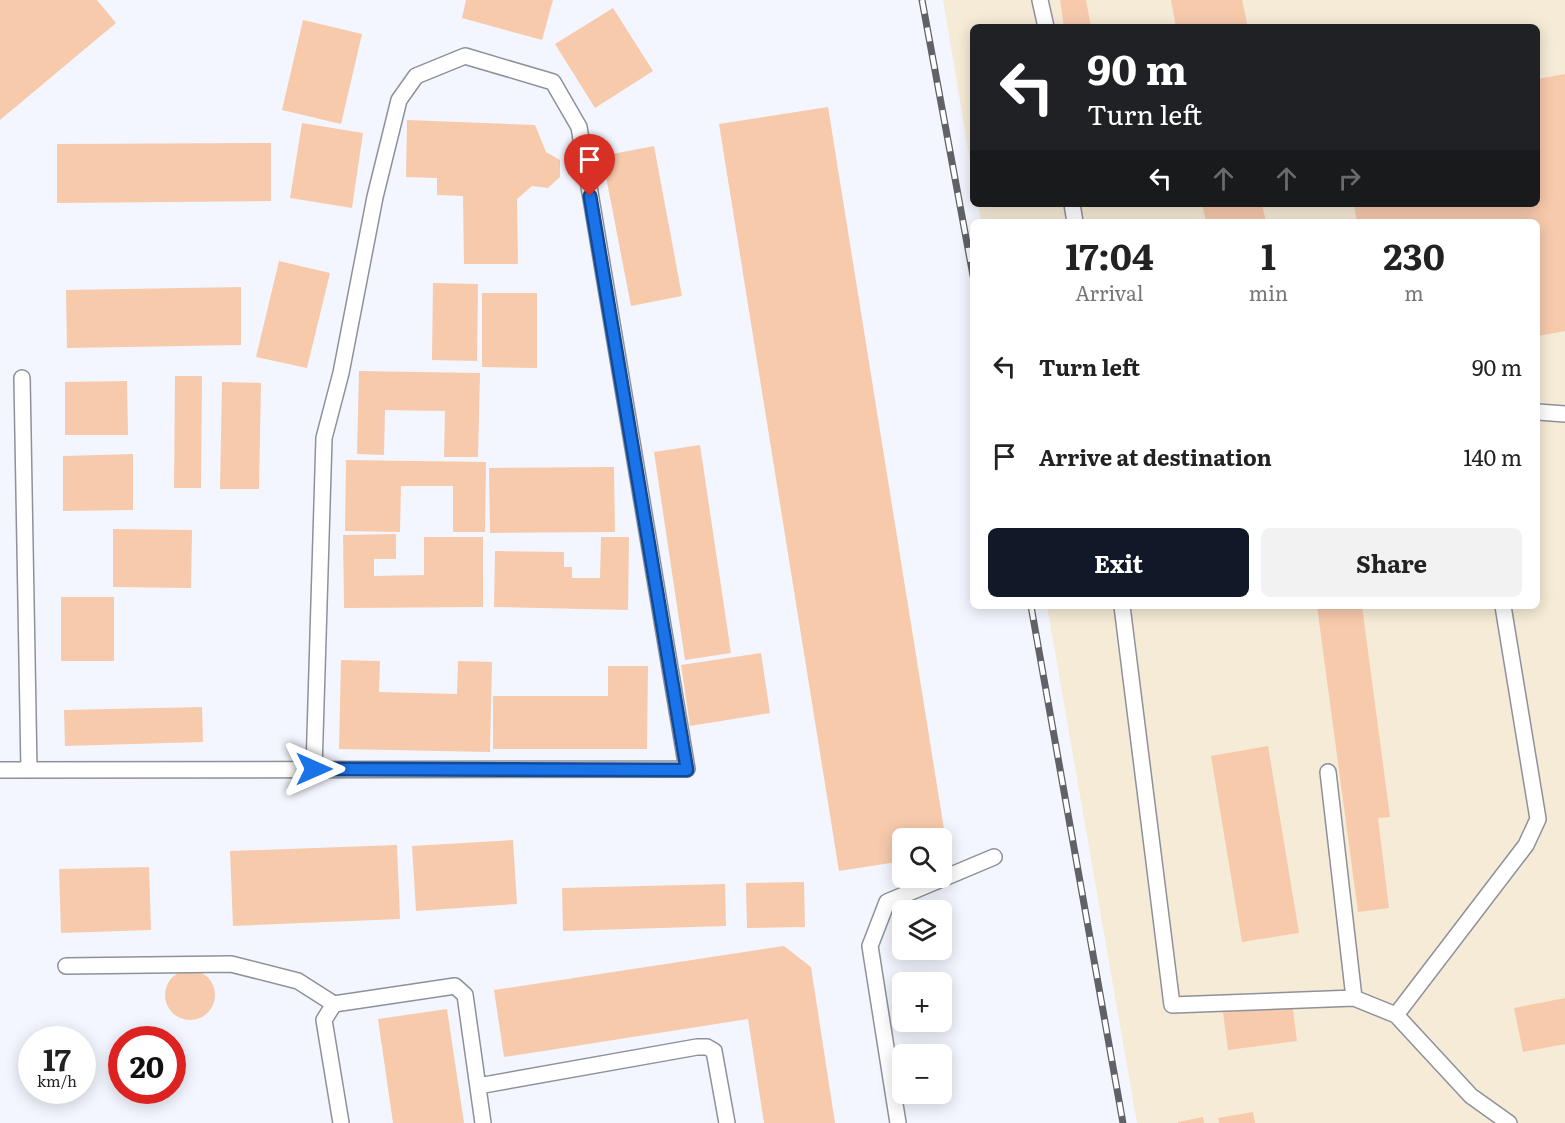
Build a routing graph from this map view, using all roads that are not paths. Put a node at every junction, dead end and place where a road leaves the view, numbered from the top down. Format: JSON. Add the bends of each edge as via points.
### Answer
{"nodes":[{"id":1,"x":1040,"y":0,"type":"edge"},
{"id":2,"x":1045,"y":24,"type":"edge"},
{"id":3,"x":22,"y":378,"type":"dead end"},
{"id":4,"x":1540,"y":412,"type":"edge"},
{"id":5,"x":1565,"y":414,"type":"edge"},
{"id":6,"x":1122,"y":609,"type":"edge"},
{"id":7,"x":1503,"y":609,"type":"edge"},
{"id":8,"x":314,"y":769,"type":"junction"},
{"id":9,"x":0,"y":770,"type":"edge"},
{"id":10,"x":29,"y":770,"type":"junction"},
{"id":11,"x":1328,"y":772,"type":"dead end"},
{"id":12,"x":994,"y":857,"type":"dead end"},
{"id":13,"x":66,"y":966,"type":"dead end"},
{"id":14,"x":1354,"y":998,"type":"junction"},
{"id":15,"x":334,"y":1005,"type":"junction"},
{"id":16,"x":1396,"y":1016,"type":"junction"},
{"id":17,"x":478,"y":1086,"type":"junction"},
{"id":18,"x":340,"y":1123,"type":"edge"},
{"id":19,"x":483,"y":1123,"type":"edge"},
{"id":20,"x":728,"y":1123,"type":"edge"},
{"id":21,"x":898,"y":1123,"type":"edge"},
{"id":22,"x":1509,"y":1123,"type":"edge"}],
"edges":[{"from":1,"to":2,"type":"lane"},
{"from":3,"to":10,"type":"lane"},
{"from":4,"to":5,"type":"lane"},
{"from":6,"to":14,"type":"lane","via":[[1172,1005]]},
{"from":7,"to":16,"type":"lane","via":[[1538,819],[1526,845]]},
{"from":8,"to":8,"type":"lane","via":[[324,438],[341,373],[375,197],[399,99],[416,76],[465,56],[553,82],[579,127],[687,770]]},
{"from":8,"to":10,"type":"lane"},
{"from":9,"to":10,"type":"lane"},
{"from":11,"to":14,"type":"lane"},
{"from":12,"to":21,"type":"lane","via":[[887,902],[870,946]]},
{"from":13,"to":15,"type":"lane","via":[[231,964],[298,981]]},
{"from":14,"to":16,"type":"lane"},
{"from":15,"to":17,"type":"lane","via":[[455,986],[465,995]]},
{"from":15,"to":18,"type":"lane","via":[[324,1020]]},
{"from":16,"to":22,"type":"lane","via":[[1471,1096]]},
{"from":17,"to":19,"type":"lane"},
{"from":17,"to":20,"type":"lane","via":[[707,1047],[714,1052]]}]}
